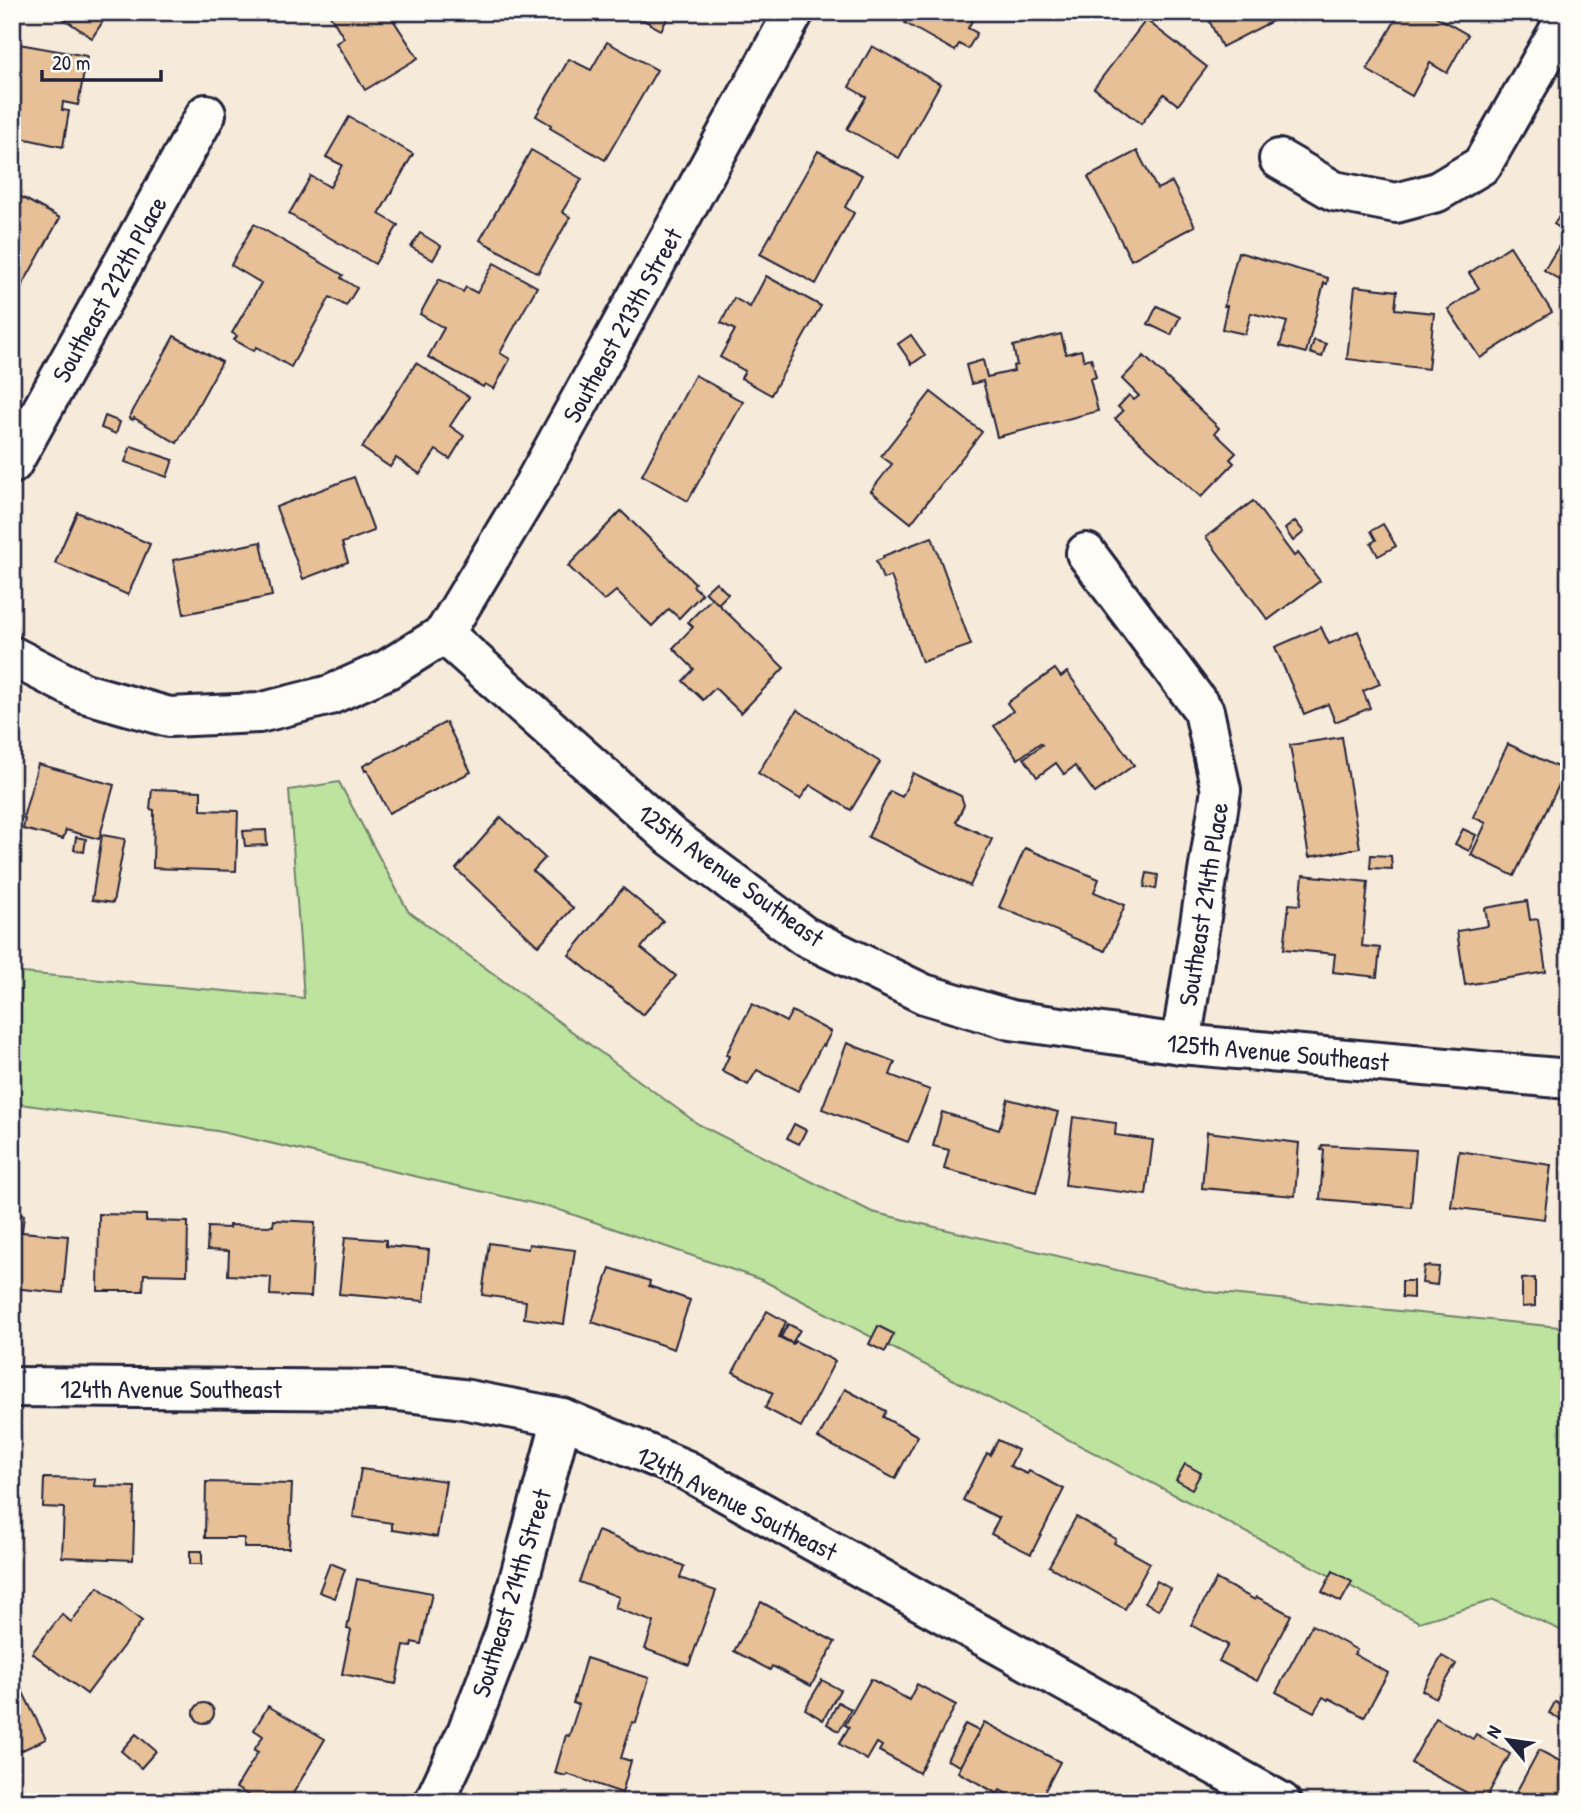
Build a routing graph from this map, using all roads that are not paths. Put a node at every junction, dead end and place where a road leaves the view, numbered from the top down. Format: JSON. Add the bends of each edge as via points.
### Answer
{"nodes":[{"id":1,"x":794,"y":12,"type":"edge"},
{"id":2,"x":1569,"y":13,"type":"edge"},
{"id":3,"x":206,"y":114,"type":"dead end"},
{"id":4,"x":1279,"y":159,"type":"dead end"},
{"id":5,"x":12,"y":464,"type":"edge"},
{"id":6,"x":1086,"y":553,"type":"dead end"},
{"id":7,"x":444,"y":634,"type":"junction"},
{"id":8,"x":12,"y":656,"type":"edge"},
{"id":9,"x":1181,"y":1044,"type":"junction"},
{"id":10,"x":1569,"y":1079,"type":"edge"},
{"id":11,"x":12,"y":1387,"type":"edge"},
{"id":12,"x":562,"y":1418,"type":"junction"},
{"id":13,"x":434,"y":1802,"type":"edge"},
{"id":14,"x":1281,"y":1802,"type":"edge"}],
"edges":[{"from":1,"to":7,"type":"street","name":"Southeast 213th Street","via":[[533,486]]},
{"from":2,"to":4,"type":"street","via":[[1482,165],[1437,192],[1396,203],[1334,191]]},
{"from":3,"to":5,"type":"street","name":"Southeast 212th Place"},
{"from":6,"to":9,"type":"street","name":"Southeast 214th Place","via":[[1204,711],[1221,790]]},
{"from":7,"to":8,"type":"street","via":[[388,669],[330,695],[259,713],[169,717],[84,693]]},
{"from":7,"to":9,"type":"street","name":"125th Avenue Southeast","via":[[668,834],[804,936],[924,994],[1011,1020]]},
{"from":9,"to":10,"type":"street","name":"125th Avenue Southeast"},
{"from":11,"to":12,"type":"street","name":"124th Avenue Southeast","via":[[390,1390]]},
{"from":12,"to":13,"type":"street","name":"Southeast 214th Street","via":[[505,1633]]},
{"from":12,"to":14,"type":"street","name":"124th Avenue Southeast","via":[[686,1470]]}]}
